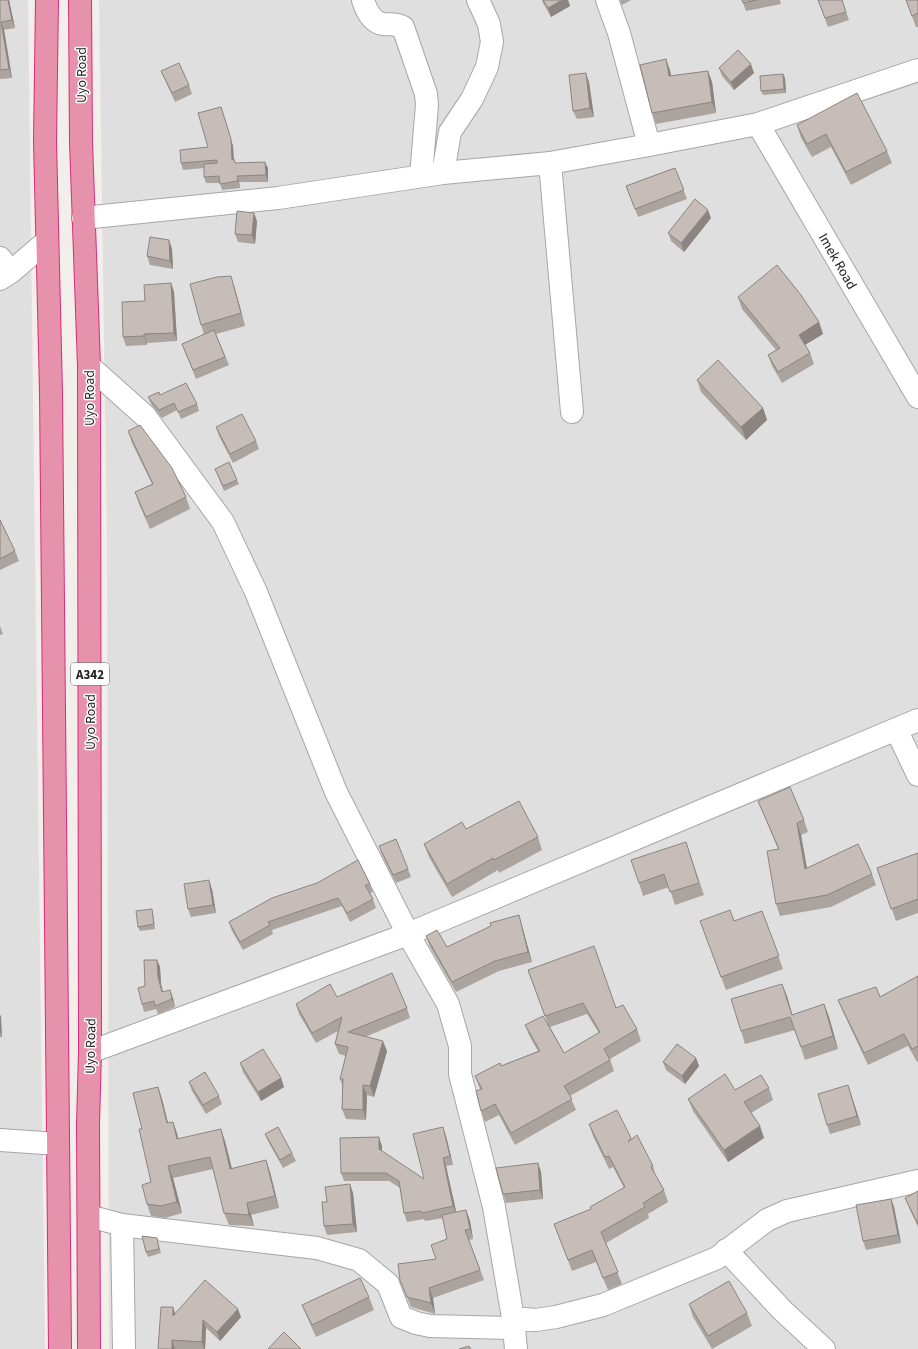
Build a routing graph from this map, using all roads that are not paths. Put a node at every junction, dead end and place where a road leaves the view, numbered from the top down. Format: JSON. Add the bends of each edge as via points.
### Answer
{"nodes":[{"id":1,"x":47,"y":0,"type":"edge"},
{"id":2,"x":80,"y":0,"type":"edge"},
{"id":3,"x":363,"y":0,"type":"edge"},
{"id":4,"x":478,"y":0,"type":"edge"},
{"id":5,"x":607,"y":0,"type":"edge"},
{"id":6,"x":918,"y":70,"type":"edge"},
{"id":7,"x":758,"y":124,"type":"junction"},
{"id":8,"x":649,"y":145,"type":"junction"},
{"id":9,"x":550,"y":163,"type":"junction"},
{"id":10,"x":443,"y":173,"type":"junction"},
{"id":11,"x":421,"y":176,"type":"junction"},
{"id":12,"x":83,"y":218,"type":"junction"},
{"id":13,"x":47,"y":241,"type":"junction"},
{"id":14,"x":4,"y":270,"type":"edge"},
{"id":15,"x":89,"y":366,"type":"junction"},
{"id":16,"x":918,"y":397,"type":"edge"},
{"id":17,"x":572,"y":412,"type":"dead end"},
{"id":18,"x":918,"y":720,"type":"edge"},
{"id":19,"x":896,"y":730,"type":"junction"},
{"id":20,"x":918,"y":775,"type":"edge"},
{"id":21,"x":408,"y":934,"type":"junction"},
{"id":22,"x":90,"y":1052,"type":"junction"},
{"id":23,"x":0,"y":1140,"type":"edge"},
{"id":24,"x":58,"y":1144,"type":"junction"},
{"id":25,"x":918,"y":1181,"type":"edge"},
{"id":26,"x":89,"y":1216,"type":"junction"},
{"id":27,"x":122,"y":1225,"type":"junction"},
{"id":28,"x":726,"y":1250,"type":"junction"},
{"id":29,"x":515,"y":1332,"type":"edge"},
{"id":30,"x":60,"y":1349,"type":"edge"},
{"id":31,"x":90,"y":1349,"type":"edge"},
{"id":32,"x":124,"y":1349,"type":"edge"},
{"id":33,"x":824,"y":1349,"type":"edge"}],
"edges":[{"from":1,"to":13,"type":"highway","number":"A342"},
{"from":2,"to":12,"type":"highway","name":"Uyo Road","number":"A342"},
{"from":3,"to":11,"type":"street","via":[[369,15],[382,24],[402,27],[423,84],[427,105]]},
{"from":4,"to":10,"type":"street","via":[[489,24],[492,42],[488,61],[472,99],[450,132]]},
{"from":5,"to":8,"type":"street","via":[[619,33]]},
{"from":6,"to":7,"type":"street"},
{"from":7,"to":8,"type":"street"},
{"from":7,"to":16,"type":"street","name":"Imek Road"},
{"from":8,"to":9,"type":"street"},
{"from":9,"to":10,"type":"street"},
{"from":9,"to":17,"type":"street"},
{"from":10,"to":11,"type":"street"},
{"from":11,"to":12,"type":"street","via":[[278,198]]},
{"from":12,"to":15,"type":"highway","name":"Uyo Road","number":"A342"},
{"from":13,"to":14,"type":"street"},
{"from":13,"to":24,"type":"highway","number":"A342","via":[[51,400]]},
{"from":15,"to":21,"type":"street","via":[[146,416],[223,522],[256,592],[336,792]]},
{"from":15,"to":22,"type":"highway","name":"Uyo Road","number":"A342"},
{"from":18,"to":19,"type":"street"},
{"from":19,"to":20,"type":"street"},
{"from":19,"to":21,"type":"street"},
{"from":21,"to":22,"type":"street"},
{"from":21,"to":29,"type":"street","via":[[448,1004],[460,1046],[460,1074],[494,1207]]},
{"from":22,"to":26,"type":"highway","name":"Uyo Road","number":"A342"},
{"from":23,"to":24,"type":"street"},
{"from":24,"to":30,"type":"highway","number":"A342"},
{"from":25,"to":28,"type":"street","via":[[787,1211],[768,1220]]},
{"from":26,"to":27,"type":"street"},
{"from":26,"to":31,"type":"highway","name":"Uyo Road","number":"A342"},
{"from":27,"to":29,"type":"street","via":[[317,1248],[359,1260],[388,1284],[401,1317],[430,1326]]},
{"from":27,"to":32,"type":"street"},
{"from":28,"to":29,"type":"street","via":[[717,1258],[603,1305],[556,1318],[536,1320]]},
{"from":28,"to":33,"type":"street","via":[[783,1311]]}]}
